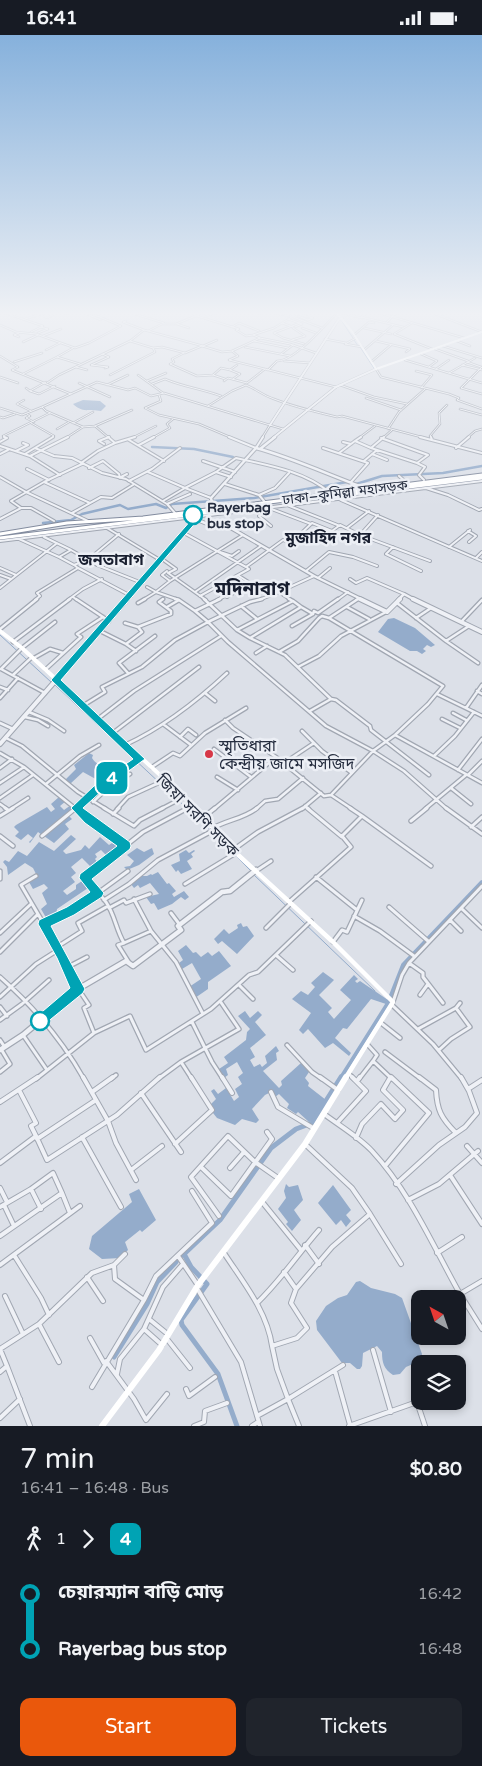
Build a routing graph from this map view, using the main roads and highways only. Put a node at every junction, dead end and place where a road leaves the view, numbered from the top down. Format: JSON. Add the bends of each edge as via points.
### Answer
{"nodes":[{"id":1,"x":482,"y":477,"type":"edge"},
{"id":2,"x":175,"y":513,"type":"junction"},
{"id":3,"x":54,"y":523,"type":"junction"},
{"id":4,"x":67,"y":523,"type":"junction"},
{"id":5,"x":72,"y":530,"type":"junction"},
{"id":6,"x":52,"y":532,"type":"junction"},
{"id":7,"x":0,"y":534,"type":"edge"},
{"id":8,"x":0,"y":539,"type":"edge"},
{"id":9,"x":1,"y":632,"type":"edge"},
{"id":10,"x":102,"y":1426,"type":"edge"}],
"edges":[{"from":1,"to":2,"type":"highway","name":"ঢাকা–কুমিল্লা মহাসড়ক"},
{"from":1,"to":2,"type":"highway","via":[[329,492]]},
{"from":1,"to":5,"type":"highway","name":"ঢাকা–কুমিল্লা মহাসড়ক","via":[[194,517]]},
{"from":2,"to":4,"type":"highway","name":"ঢাকা–কুমিল্লা মহাসড়ক"},
{"from":3,"to":4,"type":"highway","name":"ঢাকা–কুমিল্লা মহাসড়ক"},
{"from":3,"to":6,"type":"highway","via":[[56,529]]},
{"from":3,"to":7,"type":"highway","name":"ঢাকা–কুমিল্লা মহাসড়ক"},
{"from":4,"to":5,"type":"highway","via":[[66,527]]},
{"from":5,"to":6,"type":"highway","name":"ঢাকা–কুমিল্লা মহাসড়ক"},
{"from":6,"to":8,"type":"highway","name":"ঢাকা–কুমিল্লা মহাসড়ক"},
{"from":9,"to":10,"type":"main road","name":"জিয়া সরণি সড়ক","via":[[184,797],[234,851],[333,942],[392,1003],[305,1144],[208,1272],[162,1345]]}]}
